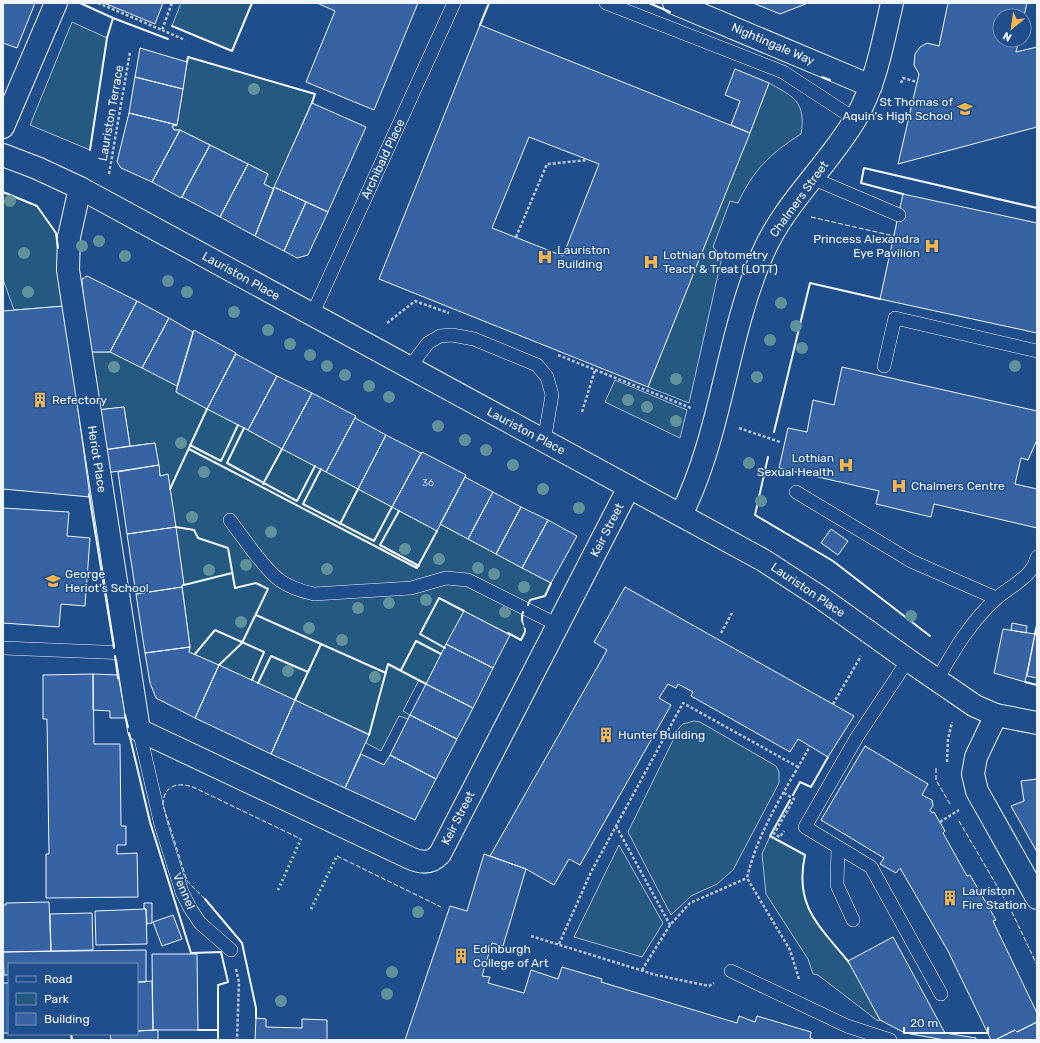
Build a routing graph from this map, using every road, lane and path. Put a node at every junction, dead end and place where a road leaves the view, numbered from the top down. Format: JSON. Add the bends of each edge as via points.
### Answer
{"nodes":[{"id":1,"x":56,"y":3,"type":"edge"},
{"id":2,"x":98,"y":3,"type":"edge"},
{"id":3,"x":172,"y":3,"type":"edge"},
{"id":4,"x":454,"y":3,"type":"edge"},
{"id":5,"x":606,"y":3,"type":"edge"},
{"id":6,"x":674,"y":3,"type":"edge"},
{"id":7,"x":892,"y":3,"type":"edge"},
{"id":8,"x":162,"y":30,"type":"junction"},
{"id":9,"x":184,"y":40,"type":"dead end"},
{"id":10,"x":130,"y":52,"type":"dead end"},
{"id":11,"x":871,"y":86,"type":"junction"},
{"id":12,"x":855,"y":119,"type":"junction"},
{"id":13,"x":3,"y":127,"type":"edge"},
{"id":14,"x":3,"y":155,"type":"edge"},
{"id":15,"x":587,"y":160,"type":"dead end"},
{"id":16,"x":108,"y":177,"type":"dead end"},
{"id":17,"x":812,"y":178,"type":"junction"},
{"id":18,"x":80,"y":188,"type":"junction"},
{"id":19,"x":899,"y":215,"type":"dead end"},
{"id":20,"x":516,"y":237,"type":"dead end"},
{"id":21,"x":452,"y":314,"type":"dead end"},
{"id":22,"x":312,"y":315,"type":"junction"},
{"id":23,"x":387,"y":323,"type":"dead end"},
{"id":24,"x":1037,"y":351,"type":"edge"},
{"id":25,"x":552,"y":353,"type":"dead end"},
{"id":26,"x":884,"y":366,"type":"dead end"},
{"id":27,"x":409,"y":368,"type":"junction"},
{"id":28,"x":595,"y":370,"type":"junction"},
{"id":29,"x":692,"y":408,"type":"dead end"},
{"id":30,"x":582,"y":412,"type":"dead end"},
{"id":31,"x":715,"y":420,"type":"junction"},
{"id":32,"x":544,"y":441,"type":"junction"},
{"id":33,"x":780,"y":442,"type":"dead end"},
{"id":34,"x":629,"y":487,"type":"junction"},
{"id":35,"x":796,"y":492,"type":"dead end"},
{"id":36,"x":681,"y":515,"type":"junction"},
{"id":37,"x":230,"y":520,"type":"dead end"},
{"id":38,"x":1037,"y":558,"type":"edge"},
{"id":39,"x":996,"y":598,"type":"junction"},
{"id":40,"x":732,"y":613,"type":"dead end"},
{"id":41,"x":558,"y":624,"type":"junction"},
{"id":42,"x":721,"y":632,"type":"dead end"},
{"id":43,"x":874,"y":636,"type":"junction"},
{"id":44,"x":3,"y":648,"type":"edge"},
{"id":45,"x":128,"y":653,"type":"junction"},
{"id":46,"x":908,"y":660,"type":"junction"},
{"id":47,"x":937,"y":680,"type":"junction"},
{"id":48,"x":833,"y":704,"type":"dead end"},
{"id":49,"x":996,"y":715,"type":"junction"},
{"id":50,"x":1037,"y":723,"type":"edge"},
{"id":51,"x":139,"y":730,"type":"junction"},
{"id":52,"x":810,"y":746,"type":"dead end"},
{"id":53,"x":798,"y":768,"type":"junction"},
{"id":54,"x":616,"y":826,"type":"junction"},
{"id":55,"x":838,"y":847,"type":"junction"},
{"id":56,"x":747,"y":878,"type":"junction"},
{"id":57,"x":1037,"y":898,"type":"edge"},
{"id":58,"x":853,"y":920,"type":"dead end"},
{"id":59,"x":670,"y":926,"type":"junction"},
{"id":60,"x":531,"y":936,"type":"dead end"},
{"id":61,"x":559,"y":944,"type":"junction"},
{"id":62,"x":232,"y":950,"type":"joint"},
{"id":63,"x":642,"y":970,"type":"junction"},
{"id":64,"x":731,"y":971,"type":"joint"},
{"id":65,"x":941,"y":994,"type":"dead end"},
{"id":66,"x":794,"y":1000,"type":"junction"},
{"id":67,"x":237,"y":1040,"type":"edge"},
{"id":68,"x":890,"y":1040,"type":"edge"}],
"edges":[{"from":1,"to":13,"type":"street"},
{"from":2,"to":8,"type":"path"},
{"from":3,"to":8,"type":"path"},
{"from":4,"to":22,"type":"lane","name":"Archibald Place"},
{"from":5,"to":12,"type":"lane","via":[[783,72]]},
{"from":6,"to":11,"type":"street","name":"Nightingale Way"},
{"from":7,"to":11,"type":"street","name":"Chalmers Street","via":[[881,55]]},
{"from":8,"to":9,"type":"path"},
{"from":10,"to":16,"type":"path","name":"Lauriston Terrace"},
{"from":11,"to":12,"type":"street","name":"Chalmers Street"},
{"from":12,"to":17,"type":"street","name":"Chalmers Street"},
{"from":14,"to":18,"type":"street","name":"Lauriston Place"},
{"from":15,"to":20,"type":"path","via":[[547,164]]},
{"from":17,"to":19,"type":"lane"},
{"from":17,"to":31,"type":"street","name":"Chalmers Street","via":[[777,225],[751,281]]},
{"from":18,"to":22,"type":"street","name":"Lauriston Place"},
{"from":18,"to":45,"type":"street","name":"Heriot Place","via":[[69,237],[68,270]]},
{"from":21,"to":23,"type":"path","via":[[415,301]]},
{"from":22,"to":27,"type":"street","name":"Lauriston Place"},
{"from":24,"to":26,"type":"lane","via":[[895,318]]},
{"from":25,"to":28,"type":"path"},
{"from":27,"to":32,"type":"street","name":"Lauriston Place"},
{"from":27,"to":32,"type":"lane","via":[[428,343],[440,336],[452,335],[474,339],[537,365],[547,377],[552,394]]},
{"from":28,"to":29,"type":"path"},
{"from":28,"to":30,"type":"path"},
{"from":31,"to":33,"type":"path"},
{"from":31,"to":36,"type":"street","name":"Chalmers Street","via":[[699,475]]},
{"from":32,"to":34,"type":"street","name":"Lauriston Place"},
{"from":34,"to":36,"type":"street","name":"Lauriston Place"},
{"from":34,"to":41,"type":"street","name":"Keir Street"},
{"from":35,"to":39,"type":"lane","via":[[911,561]]},
{"from":36,"to":43,"type":"street","name":"Lauriston Place","via":[[763,560],[820,596]]},
{"from":37,"to":41,"type":"lane","via":[[265,568],[287,585],[301,591],[314,594],[411,588],[437,579],[457,578],[468,580]]},
{"from":38,"to":39,"type":"lane","via":[[1036,564],[1024,578]]},
{"from":39,"to":47,"type":"lane","via":[[960,639]]},
{"from":40,"to":42,"type":"path"},
{"from":41,"to":51,"type":"street","name":"Keir Street","via":[[440,854],[429,862],[421,862],[403,855]]},
{"from":43,"to":46,"type":"street","name":"Lauriston Place"},
{"from":43,"to":48,"type":"path"},
{"from":44,"to":45,"type":"lane"},
{"from":45,"to":51,"type":"street","name":"Heriot Place"},
{"from":46,"to":47,"type":"street","name":"Lauriston Place"},
{"from":46,"to":55,"type":"lane","via":[[857,737],[805,827]]},
{"from":47,"to":49,"type":"street","name":"Lauriston Place","via":[[975,706]]},
{"from":49,"to":50,"type":"street","name":"Lauriston Place"},
{"from":49,"to":57,"type":"street","via":[[976,757],[973,774],[977,791]]},
{"from":51,"to":62,"type":"lane","name":"Vennel","via":[[161,824],[182,892],[200,923]]},
{"from":52,"to":53,"type":"path"},
{"from":53,"to":54,"type":"path","via":[[683,703]]},
{"from":53,"to":56,"type":"path","via":[[762,832]]},
{"from":54,"to":59,"type":"path"},
{"from":54,"to":61,"type":"path","via":[[591,872]]},
{"from":55,"to":58,"type":"lane","via":[[837,885]]},
{"from":55,"to":65,"type":"lane","via":[[871,867]]},
{"from":56,"to":59,"type":"path","via":[[690,903]]},
{"from":56,"to":66,"type":"path","via":[[787,945],[796,967],[800,985]]},
{"from":59,"to":63,"type":"path"},
{"from":60,"to":61,"type":"path"},
{"from":61,"to":63,"type":"path"},
{"from":62,"to":67,"type":"path","via":[[239,982]]},
{"from":63,"to":64,"type":"path","via":[[709,986]]},
{"from":64,"to":66,"type":"lane"},
{"from":66,"to":68,"type":"lane","via":[[847,1026]]}]}
